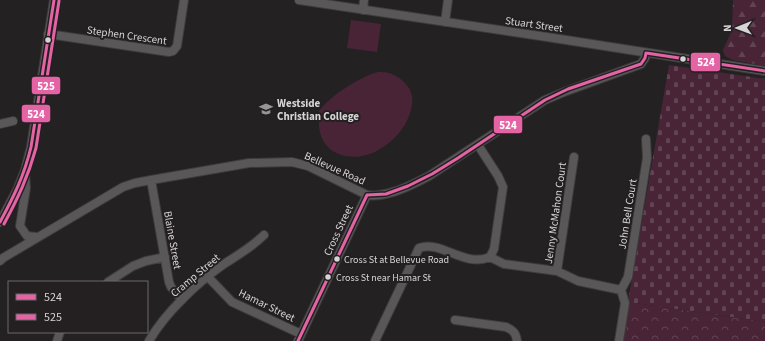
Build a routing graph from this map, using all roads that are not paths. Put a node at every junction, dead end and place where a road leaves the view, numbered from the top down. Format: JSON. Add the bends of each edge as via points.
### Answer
{"nodes":[{"id":1,"x":54,"y":0,"type":"edge"},
{"id":2,"x":184,"y":0,"type":"edge"},
{"id":3,"x":299,"y":0,"type":"edge"},
{"id":4,"x":364,"y":0,"type":"edge"},
{"id":5,"x":448,"y":0,"type":"edge"},
{"id":6,"x":363,"y":10,"type":"junction"},
{"id":7,"x":445,"y":22,"type":"junction"},
{"id":8,"x":48,"y":34,"type":"junction"},
{"id":9,"x":646,"y":53,"type":"junction"},
{"id":10,"x":765,"y":71,"type":"edge"},
{"id":11,"x":13,"y":122,"type":"dead end"},
{"id":12,"x":0,"y":124,"type":"edge"},
{"id":13,"x":646,"y":139,"type":"dead end"},
{"id":14,"x":478,"y":145,"type":"junction"},
{"id":15,"x":574,"y":157,"type":"dead end"},
{"id":16,"x":25,"y":170,"type":"junction"},
{"id":17,"x":151,"y":180,"type":"junction"},
{"id":18,"x":367,"y":195,"type":"junction"},
{"id":19,"x":0,"y":222,"type":"edge"},
{"id":20,"x":264,"y":235,"type":"dead end"},
{"id":21,"x":39,"y":237,"type":"junction"},
{"id":22,"x":164,"y":257,"type":"junction"},
{"id":23,"x":490,"y":257,"type":"junction"},
{"id":24,"x":0,"y":261,"type":"edge"},
{"id":25,"x":557,"y":271,"type":"junction"},
{"id":26,"x":208,"y":277,"type":"junction"},
{"id":27,"x":110,"y":281,"type":"edge"},
{"id":28,"x":621,"y":290,"type":"junction"},
{"id":29,"x":182,"y":300,"type":"junction"},
{"id":30,"x":455,"y":320,"type":"dead end"},
{"id":31,"x":300,"y":338,"type":"edge"},
{"id":32,"x":149,"y":341,"type":"edge"},
{"id":33,"x":375,"y":341,"type":"edge"},
{"id":34,"x":517,"y":341,"type":"edge"},
{"id":35,"x":619,"y":341,"type":"edge"}],
"edges":[{"from":1,"to":8,"type":"street"},
{"from":2,"to":8,"type":"street","name":"Stephen Crescent","via":[[176,48],[169,52]]},
{"from":3,"to":6,"type":"street","name":"Stuart Street"},
{"from":4,"to":6,"type":"street"},
{"from":5,"to":7,"type":"street"},
{"from":6,"to":7,"type":"street","name":"Stuart Street"},
{"from":7,"to":9,"type":"street","name":"Stuart Street"},
{"from":8,"to":16,"type":"street","via":[[31,147]]},
{"from":9,"to":10,"type":"street","name":"Stuart Street"},
{"from":9,"to":14,"type":"street","name":"Bellevue Road","via":[[641,64],[545,100]]},
{"from":11,"to":12,"type":"street"},
{"from":13,"to":28,"type":"street","name":"John Bell Court","via":[[647,158],[628,277]]},
{"from":14,"to":18,"type":"street","name":"Bellevue Road","via":[[418,182],[392,191]]},
{"from":14,"to":23,"type":"street","via":[[503,187],[494,249]]},
{"from":15,"to":25,"type":"street","name":"Jenny McMahon Court"},
{"from":16,"to":19,"type":"street"},
{"from":16,"to":21,"type":"street","via":[[26,188],[20,226],[27,236]]},
{"from":17,"to":18,"type":"street","name":"Bellevue Road","via":[[249,163],[292,162],[308,166]]},
{"from":17,"to":21,"type":"street","name":"Bellevue Road","via":[[123,187]]},
{"from":17,"to":22,"type":"street","name":"Blaine Street"},
{"from":18,"to":31,"type":"street","name":"Cross Street"},
{"from":20,"to":26,"type":"street","name":"Cramp Street"},
{"from":21,"to":24,"type":"street","name":"Bellevue Road"},
{"from":22,"to":27,"type":"street","via":[[133,266]]},
{"from":22,"to":29,"type":"street","name":"Blaine Street","via":[[171,287]]},
{"from":23,"to":25,"type":"street","via":[[504,264]]},
{"from":23,"to":33,"type":"street","via":[[483,260],[461,257],[426,245],[419,248]]},
{"from":25,"to":28,"type":"street","via":[[578,281]]},
{"from":26,"to":29,"type":"street","name":"Cramp Street"},
{"from":26,"to":31,"type":"street","name":"Hamar Street","via":[[232,302]]},
{"from":28,"to":35,"type":"street","via":[[625,303]]},
{"from":29,"to":32,"type":"street","name":"Cramp Street","via":[[156,329]]},
{"from":30,"to":34,"type":"street","via":[[506,327],[512,330]]}]}
